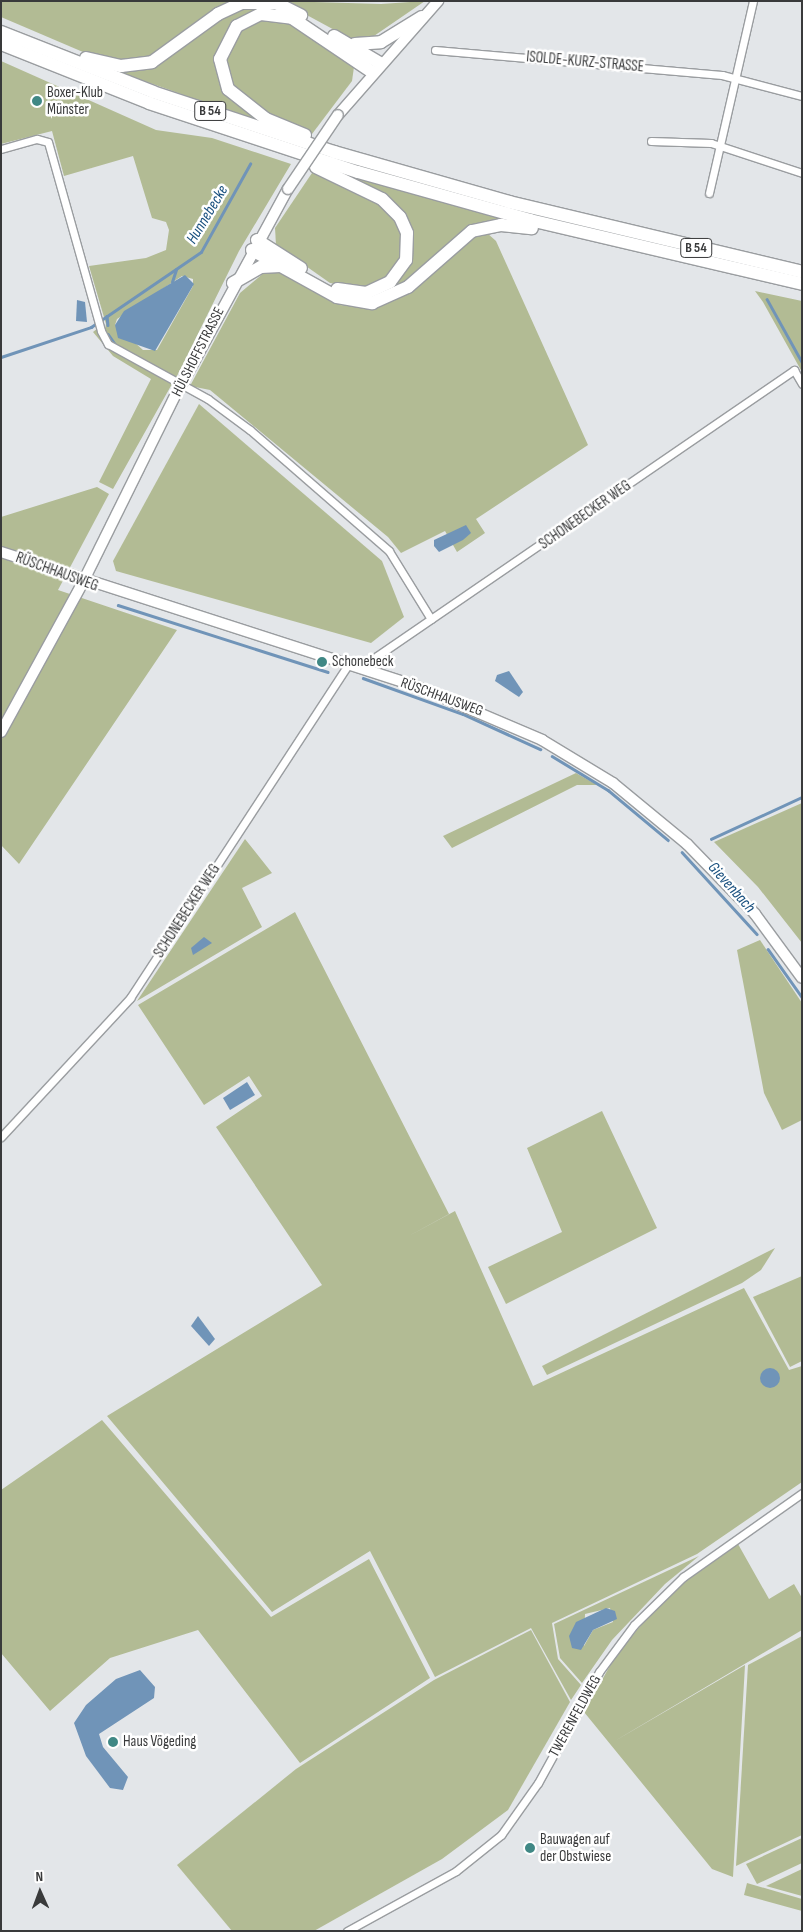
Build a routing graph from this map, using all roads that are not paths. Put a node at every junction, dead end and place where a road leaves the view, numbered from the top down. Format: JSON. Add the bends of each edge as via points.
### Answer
{"nodes":[{"id":1,"x":438,"y":1,"type":"edge"},
{"id":2,"x":753,"y":1,"type":"edge"},
{"id":3,"x":422,"y":17,"type":"junction"},
{"id":4,"x":1,"y":32,"type":"edge"},
{"id":5,"x":20,"y":40,"type":"junction"},
{"id":6,"x":345,"y":42,"type":"junction"},
{"id":7,"x":1,"y":44,"type":"edge"},
{"id":8,"x":435,"y":50,"type":"dead end"},
{"id":9,"x":376,"y":67,"type":"junction"},
{"id":10,"x":734,"y":78,"type":"junction"},
{"id":11,"x":802,"y":96,"type":"edge"},
{"id":12,"x":228,"y":131,"type":"junction"},
{"id":13,"x":651,"y":141,"type":"dead end"},
{"id":14,"x":720,"y":146,"type":"junction"},
{"id":15,"x":1,"y":149,"type":"edge"},
{"id":16,"x":402,"y":172,"type":"junction"},
{"id":17,"x":802,"y":173,"type":"edge"},
{"id":18,"x":709,"y":193,"type":"dead end"},
{"id":19,"x":254,"y":245,"type":"junction"},
{"id":20,"x":662,"y":252,"type":"junction"},
{"id":21,"x":280,"y":266,"type":"junction"},
{"id":22,"x":802,"y":272,"type":"edge"},
{"id":23,"x":233,"y":283,"type":"junction"},
{"id":24,"x":802,"y":284,"type":"edge"},
{"id":25,"x":802,"y":384,"type":"edge"},
{"id":26,"x":1,"y":552,"type":"edge"},
{"id":27,"x":83,"y":582,"type":"junction"},
{"id":28,"x":431,"y":619,"type":"junction"},
{"id":29,"x":348,"y":665,"type":"junction"},
{"id":30,"x":367,"y":671,"type":"junction"},
{"id":31,"x":1,"y":732,"type":"edge"},
{"id":32,"x":802,"y":978,"type":"edge"},
{"id":33,"x":1,"y":1137,"type":"edge"},
{"id":34,"x":802,"y":1493,"type":"edge"},
{"id":35,"x":347,"y":1931,"type":"edge"}],
"edges":[{"from":1,"to":3,"type":"main road","name":"HÜLSHOFFSTRASSE"},
{"from":2,"to":10,"type":"street"},
{"from":3,"to":6,"type":"highway","via":[[374,44]]},
{"from":3,"to":9,"type":"main road","name":"HÜLSHOFFSTRASSE"},
{"from":4,"to":5,"type":"highway","number":"B 54"},
{"from":5,"to":6,"type":"highway","via":[[107,64],[142,64],[170,52],[226,9],[258,2],[293,10]]},
{"from":5,"to":16,"type":"highway","number":"B 54","via":[[215,113]]},
{"from":6,"to":9,"type":"highway"},
{"from":7,"to":12,"type":"highway","number":"B 54"},
{"from":8,"to":10,"type":"street","name":"ISOLDE-KURZ-STRASSE"},
{"from":9,"to":16,"type":"highway","via":[[299,21],[276,14],[257,15],[240,23],[228,36],[220,59],[226,85],[246,107],[283,126],[368,155]]},
{"from":9,"to":19,"type":"main road","name":"HÜLSHOFFSTRASSE","bridge":true,"via":[[338,115]]},
{"from":10,"to":11,"type":"street","name":"ISOLDE-KURZ-STRASSE"},
{"from":10,"to":14,"type":"street"},
{"from":12,"to":19,"type":"highway","via":[[259,148],[318,168],[377,196],[400,218],[408,248],[394,278],[377,290],[358,294],[329,286]]},
{"from":12,"to":20,"type":"highway","number":"B 54","via":[[458,201]]},
{"from":13,"to":14,"type":"street"},
{"from":14,"to":17,"type":"street"},
{"from":14,"to":18,"type":"street"},
{"from":15,"to":28,"type":"street","via":[[36,139],[48,142],[100,331],[122,355],[230,414],[368,531],[389,551]]},
{"from":16,"to":22,"type":"highway","number":"B 54"},
{"from":19,"to":21,"type":"highway"},
{"from":19,"to":23,"type":"main road","name":"HÜLSHOFFSTRASSE"},
{"from":20,"to":21,"type":"highway","via":[[627,251],[516,225],[486,226],[453,243],[400,293],[372,303],[337,297]]},
{"from":20,"to":24,"type":"highway","number":"B 54"},
{"from":21,"to":23,"type":"highway","via":[[260,267]]},
{"from":23,"to":27,"type":"main road","name":"HÜLSHOFFSTRASSE"},
{"from":25,"to":28,"type":"street","name":"SCHONEBECKER WEG","via":[[794,370],[595,511]]},
{"from":26,"to":27,"type":"main road","name":"RÜSCHHAUSWEG"},
{"from":27,"to":29,"type":"main road","name":"RÜSCHHAUSWEG"},
{"from":27,"to":31,"type":"main road","name":"HÜLSHOFFSTRASSE"},
{"from":28,"to":30,"type":"street","name":"SCHONEBECKER WEG","via":[[378,656]]},
{"from":29,"to":30,"type":"main road","name":"RÜSCHHAUSWEG"},
{"from":29,"to":33,"type":"street","name":"SCHONEBECKER WEG","via":[[130,998]]},
{"from":30,"to":32,"type":"main road","name":"RÜSCHHAUSWEG","via":[[504,720],[614,783],[710,866],[755,914]]},
{"from":34,"to":35,"type":"street","name":"TWERENFELDWEG","via":[[683,1577],[634,1624],[599,1672],[538,1783],[501,1835],[456,1871]]}]}
